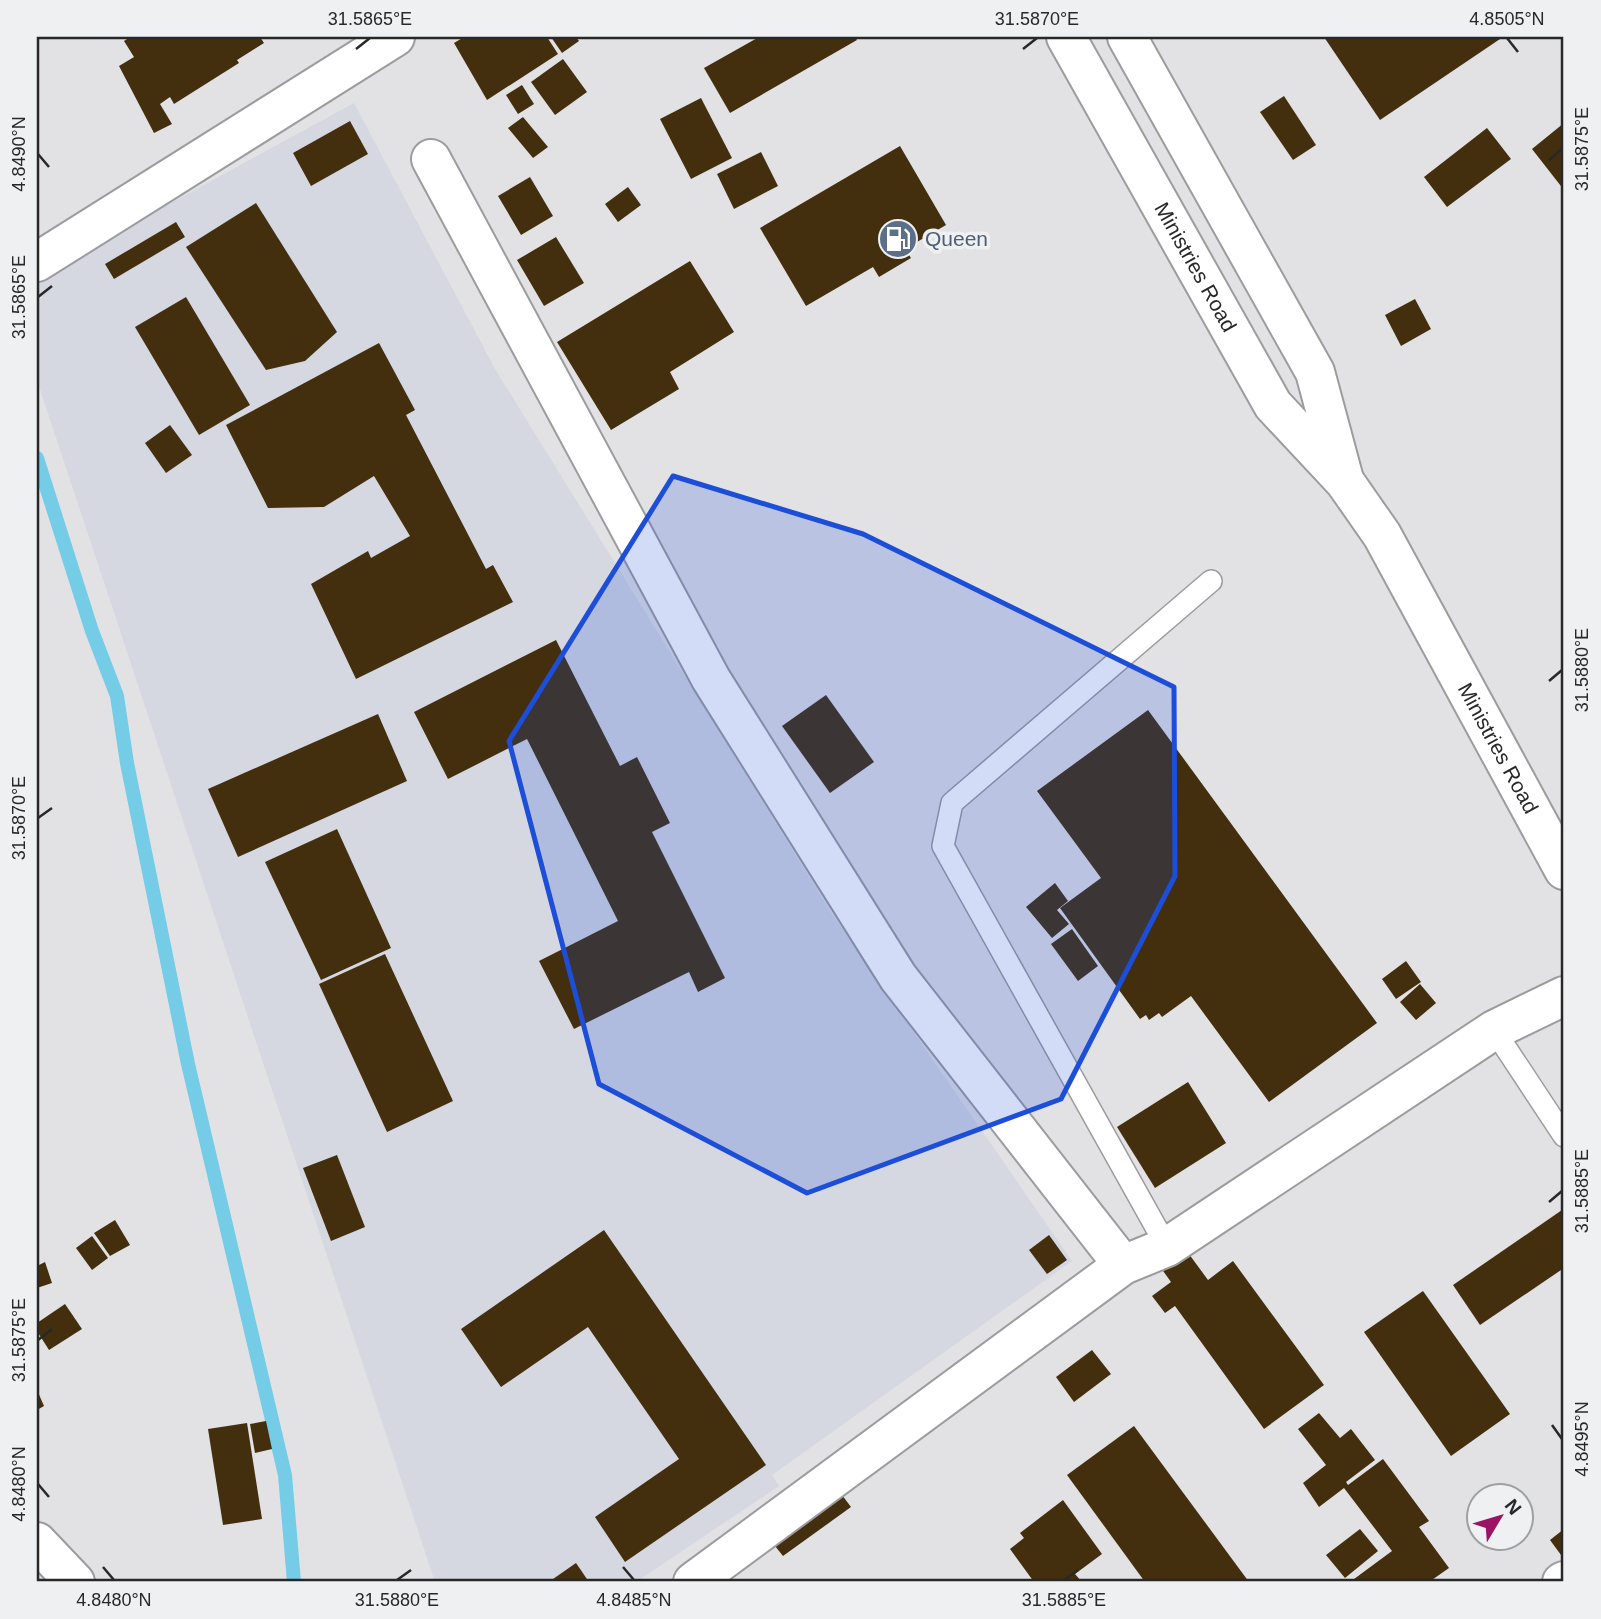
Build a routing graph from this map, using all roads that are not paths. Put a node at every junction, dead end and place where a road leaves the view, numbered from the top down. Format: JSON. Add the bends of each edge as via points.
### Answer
{"nodes":[{"id":1,"x":395,"y":37,"type":"edge"},
{"id":2,"x":1066,"y":37,"type":"edge"},
{"id":3,"x":1127,"y":37,"type":"edge"},
{"id":4,"x":432,"y":159,"type":"dead end"},
{"id":5,"x":37,"y":262,"type":"edge"},
{"id":6,"x":1345,"y":482,"type":"junction"},
{"id":7,"x":1211,"y":581,"type":"dead end"},
{"id":8,"x":1564,"y":870,"type":"edge"},
{"id":9,"x":1564,"y":996,"type":"edge"},
{"id":10,"x":1494,"y":1030,"type":"junction"},
{"id":11,"x":1564,"y":1136,"type":"edge"},
{"id":12,"x":1167,"y":1247,"type":"junction"},
{"id":13,"x":1123,"y":1265,"type":"junction"},
{"id":14,"x":37,"y":1542,"type":"edge"},
{"id":15,"x":75,"y":1582,"type":"edge"},
{"id":16,"x":693,"y":1582,"type":"edge"}],
"edges":[{"from":1,"to":5,"type":"street"},
{"from":2,"to":6,"type":"street","name":"Ministries Road","via":[[1273,405]]},
{"from":3,"to":6,"type":"street","name":"Ministries Road","via":[[1315,372]]},
{"from":4,"to":13,"type":"street","via":[[718,690],[898,977]]},
{"from":6,"to":8,"type":"street","name":"Ministries Road","via":[[1382,535]]},
{"from":7,"to":12,"type":"lane","via":[[952,803],[943,846]]},
{"from":9,"to":10,"type":"street"},
{"from":10,"to":11,"type":"lane"},
{"from":10,"to":12,"type":"street"},
{"from":12,"to":13,"type":"street"},
{"from":13,"to":16,"type":"street"},
{"from":14,"to":15,"type":"street"}]}
